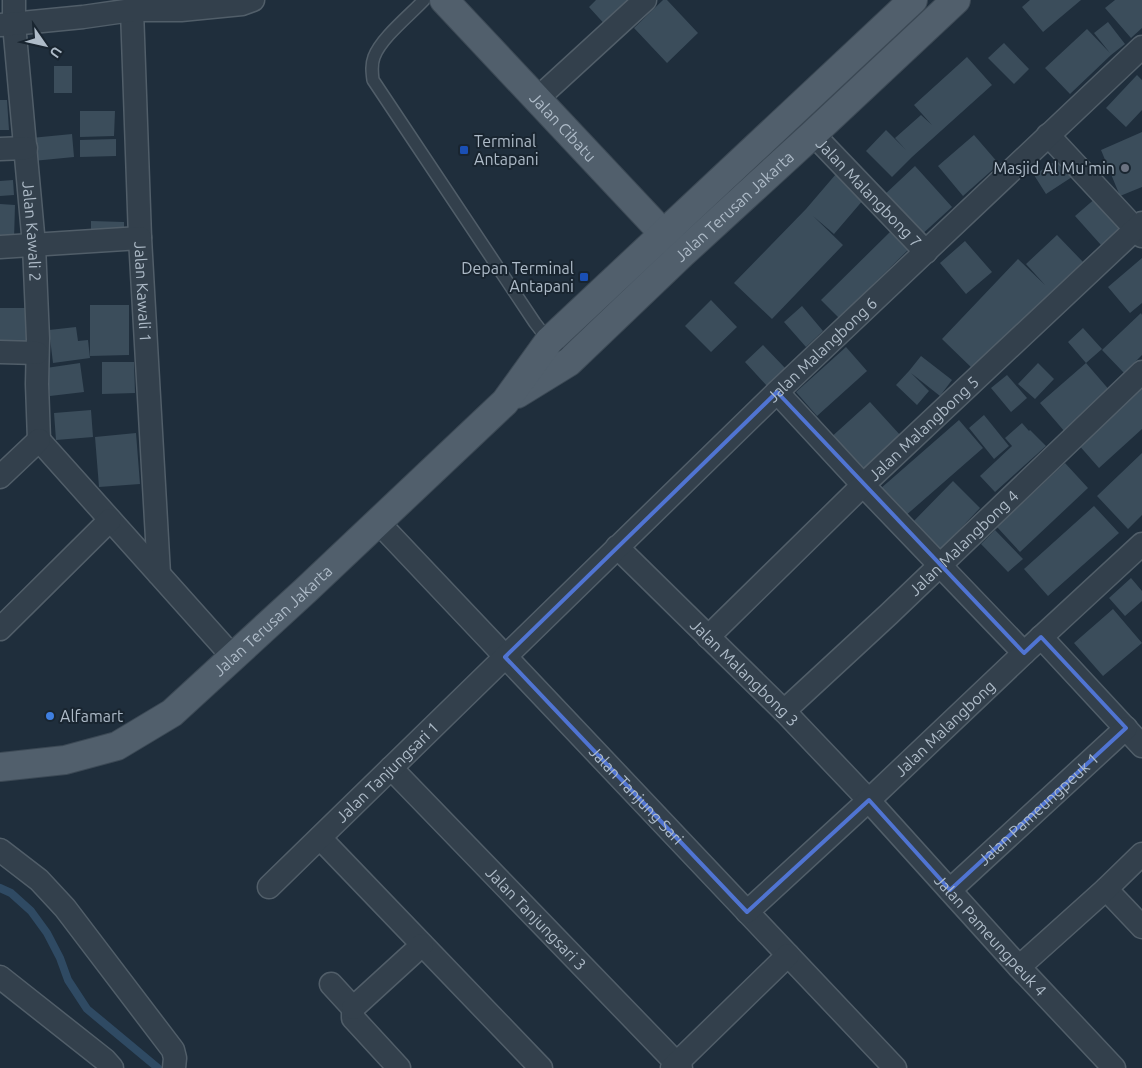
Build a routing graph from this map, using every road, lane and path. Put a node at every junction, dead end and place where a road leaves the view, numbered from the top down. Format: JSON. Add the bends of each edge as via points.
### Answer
{"nodes":[{"id":1,"x":14,"y":0,"type":"edge"},
{"id":2,"x":424,"y":0,"type":"edge"},
{"id":3,"x":444,"y":0,"type":"edge"},
{"id":4,"x":645,"y":0,"type":"edge"},
{"id":5,"x":913,"y":0,"type":"edge"},
{"id":6,"x":956,"y":0,"type":"edge"},
{"id":7,"x":246,"y":1,"type":"edge"},
{"id":8,"x":132,"y":10,"type":"junction"},
{"id":9,"x":892,"y":20,"type":"junction"},
{"id":10,"x":7,"y":24,"type":"edge"},
{"id":11,"x":911,"y":42,"type":"junction"},
{"id":12,"x":1142,"y":47,"type":"edge"},
{"id":13,"x":537,"y":99,"type":"junction"},
{"id":14,"x":813,"y":134,"type":"junction"},
{"id":15,"x":1048,"y":135,"type":"junction"},
{"id":16,"x":26,"y":148,"type":"junction"},
{"id":17,"x":0,"y":149,"type":"edge"},
{"id":18,"x":1140,"y":229,"type":"edge"},
{"id":19,"x":663,"y":234,"type":"junction"},
{"id":20,"x":140,"y":238,"type":"junction"},
{"id":21,"x":34,"y":245,"type":"junction"},
{"id":22,"x":0,"y":247,"type":"edge"},
{"id":23,"x":926,"y":252,"type":"junction"},
{"id":24,"x":682,"y":254,"type":"junction"},
{"id":25,"x":549,"y":341,"type":"junction"},
{"id":26,"x":0,"y":352,"type":"edge"},
{"id":27,"x":37,"y":353,"type":"junction"},
{"id":28,"x":569,"y":362,"type":"junction"},
{"id":29,"x":1142,"y":372,"type":"edge"},
{"id":30,"x":776,"y":392,"type":"junction"},
{"id":31,"x":505,"y":402,"type":"junction"},
{"id":32,"x":38,"y":440,"type":"junction"},
{"id":33,"x":0,"y":477,"type":"edge"},
{"id":34,"x":863,"y":486,"type":"junction"},
{"id":35,"x":110,"y":520,"type":"junction"},
{"id":36,"x":378,"y":522,"type":"junction"},
{"id":37,"x":617,"y":547,"type":"junction"},
{"id":38,"x":1139,"y":554,"type":"edge"},
{"id":39,"x":940,"y":565,"type":"junction"},
{"id":40,"x":159,"y":574,"type":"junction"},
{"id":41,"x":0,"y":629,"type":"edge"},
{"id":42,"x":708,"y":637,"type":"junction"},
{"id":43,"x":1041,"y":637,"type":"junction"},
{"id":44,"x":1024,"y":653,"type":"junction"},
{"id":45,"x":233,"y":657,"type":"junction"},
{"id":46,"x":505,"y":657,"type":"junction"},
{"id":47,"x":784,"y":711,"type":"junction"},
{"id":48,"x":1126,"y":728,"type":"junction"},
{"id":49,"x":1142,"y":746,"type":"edge"},
{"id":50,"x":0,"y":766,"type":"edge"},
{"id":51,"x":391,"y":768,"type":"junction"},
{"id":52,"x":869,"y":800,"type":"junction"},
{"id":53,"x":320,"y":838,"type":"junction"},
{"id":54,"x":0,"y":850,"type":"edge"},
{"id":55,"x":1142,"y":854,"type":"edge"},
{"id":56,"x":269,"y":887,"type":"dead end"},
{"id":57,"x":1106,"y":889,"type":"junction"},
{"id":58,"x":950,"y":890,"type":"junction"},
{"id":59,"x":747,"y":912,"type":"junction"},
{"id":60,"x":1142,"y":927,"type":"edge"},
{"id":61,"x":422,"y":945,"type":"junction"},
{"id":62,"x":788,"y":955,"type":"junction"},
{"id":63,"x":1019,"y":967,"type":"junction"},
{"id":64,"x":0,"y":977,"type":"edge"},
{"id":65,"x":331,"y":984,"type":"dead end"},
{"id":66,"x":353,"y":1008,"type":"junction"},
{"id":67,"x":677,"y":1066,"type":"edge"},
{"id":68,"x":112,"y":1068,"type":"edge"},
{"id":69,"x":174,"y":1068,"type":"edge"},
{"id":70,"x":399,"y":1068,"type":"edge"},
{"id":71,"x":541,"y":1068,"type":"edge"},
{"id":72,"x":895,"y":1068,"type":"edge"},
{"id":73,"x":1114,"y":1068,"type":"edge"}],
"edges":[{"from":1,"to":10,"type":"street","name":"Jalan Kawali 2"},
{"from":2,"to":25,"type":"lane","via":[[380,43],[372,67],[373,80]]},
{"from":3,"to":13,"type":"main road","name":"Jalan Cibatu"},
{"from":4,"to":13,"type":"street"},
{"from":5,"to":9,"type":"main road","name":"Jalan Terusan Jakarta"},
{"from":6,"to":11,"type":"main road","name":"Jalan Terusan Jakarta"},
{"from":7,"to":8,"type":"street","via":[[181,10]]},
{"from":8,"to":10,"type":"street"},
{"from":8,"to":20,"type":"street","name":"Jalan Kawali 1"},
{"from":9,"to":11,"type":"main road"},
{"from":9,"to":19,"type":"main road","name":"Jalan Terusan Jakarta"},
{"from":10,"to":16,"type":"street","name":"Jalan Kawali 2"},
{"from":11,"to":14,"type":"main road","name":"Jalan Terusan Jakarta"},
{"from":12,"to":15,"type":"street","name":"Jalan Malangbong 6"},
{"from":13,"to":19,"type":"main road","name":"Jalan Cibatu"},
{"from":14,"to":23,"type":"street","name":"Jalan Malangbong 7"},
{"from":14,"to":24,"type":"main road","name":"Jalan Terusan Jakarta"},
{"from":15,"to":18,"type":"street"},
{"from":15,"to":23,"type":"street","name":"Jalan Malangbong 6"},
{"from":16,"to":17,"type":"street"},
{"from":16,"to":21,"type":"street","name":"Jalan Kawali 2"},
{"from":18,"to":34,"type":"street","name":"Jalan Malangbong 5"},
{"from":19,"to":24,"type":"main road","name":"Jalan Cibatu"},
{"from":19,"to":25,"type":"main road","name":"Jalan Terusan Jakarta"},
{"from":20,"to":21,"type":"street"},
{"from":20,"to":40,"type":"street","name":"Jalan Kawali 1"},
{"from":21,"to":22,"type":"street"},
{"from":21,"to":27,"type":"street","name":"Jalan Kawali 2"},
{"from":23,"to":30,"type":"street","name":"Jalan Malangbong 6"},
{"from":24,"to":28,"type":"main road","name":"Jalan Terusan Jakarta"},
{"from":25,"to":28,"type":"lane"},
{"from":25,"to":31,"type":"main road","name":"Jalan Terusan Jakarta"},
{"from":26,"to":27,"type":"street"},
{"from":27,"to":32,"type":"street","name":"Jalan Kawali 2"},
{"from":28,"to":31,"type":"main road","name":"Jalan Terusan Jakarta"},
{"from":29,"to":39,"type":"street","name":"Jalan Malangbong 4"},
{"from":30,"to":34,"type":"street"},
{"from":30,"to":37,"type":"street","name":"Jalan Malangbong 6"},
{"from":31,"to":36,"type":"main road","name":"Jalan Terusan Jakarta"},
{"from":32,"to":33,"type":"street"},
{"from":32,"to":35,"type":"street"},
{"from":34,"to":39,"type":"street"},
{"from":34,"to":42,"type":"street","name":"Jalan Malangbong 5"},
{"from":35,"to":40,"type":"street"},
{"from":35,"to":41,"type":"street"},
{"from":36,"to":45,"type":"main road","name":"Jalan Terusan Jakarta"},
{"from":36,"to":46,"type":"street","name":"Jalan Tanjung Sari"},
{"from":37,"to":42,"type":"street","name":"Jalan Malangbong 3"},
{"from":37,"to":46,"type":"street","name":"Jalan Malangbong 6"},
{"from":38,"to":43,"type":"street","name":"Jalan Malangbong"},
{"from":39,"to":44,"type":"street"},
{"from":39,"to":47,"type":"street","name":"Jalan Malangbong 4"},
{"from":40,"to":45,"type":"street"},
{"from":42,"to":47,"type":"street","name":"Jalan Malangbong 3"},
{"from":43,"to":44,"type":"street","name":"Jalan Malangbong"},
{"from":43,"to":48,"type":"street"},
{"from":44,"to":52,"type":"street","name":"Jalan Malangbong"},
{"from":45,"to":50,"type":"main road","name":"Jalan Terusan Jakarta","via":[[172,713],[117,746],[65,760]]},
{"from":46,"to":51,"type":"street","name":"Jalan Tanjungsari 1"},
{"from":46,"to":59,"type":"street","name":"Jalan Tanjung Sari"},
{"from":47,"to":52,"type":"street","name":"Jalan Malangbong 3"},
{"from":48,"to":49,"type":"street"},
{"from":48,"to":58,"type":"street","name":"Jalan Pameungpeuk 1"},
{"from":51,"to":53,"type":"street","name":"Jalan Tanjungsari 1"},
{"from":51,"to":67,"type":"street","name":"Jalan Tanjungsari 3"},
{"from":52,"to":58,"type":"street","name":"Jalan Pameungpeuk 4"},
{"from":52,"to":59,"type":"street","name":"Jalan Malangbong"},
{"from":53,"to":56,"type":"street","name":"Jalan Tanjungsari 1"},
{"from":53,"to":61,"type":"street"},
{"from":54,"to":69,"type":"street","via":[[39,880],[65,908],[174,1050]]},
{"from":55,"to":57,"type":"street"},
{"from":57,"to":60,"type":"street"},
{"from":57,"to":63,"type":"street"},
{"from":58,"to":63,"type":"street","name":"Jalan Pameungpeuk 4"},
{"from":59,"to":62,"type":"street","name":"Jalan Tanjung Sari"},
{"from":61,"to":66,"type":"street"},
{"from":61,"to":71,"type":"street"},
{"from":62,"to":67,"type":"street"},
{"from":62,"to":72,"type":"street","name":"Jalan Tanjung Sari"},
{"from":63,"to":73,"type":"street","name":"Jalan Pameungpeuk 4"},
{"from":64,"to":68,"type":"street"},
{"from":65,"to":66,"type":"street"},
{"from":66,"to":70,"type":"street","via":[[353,1018]]}]}
